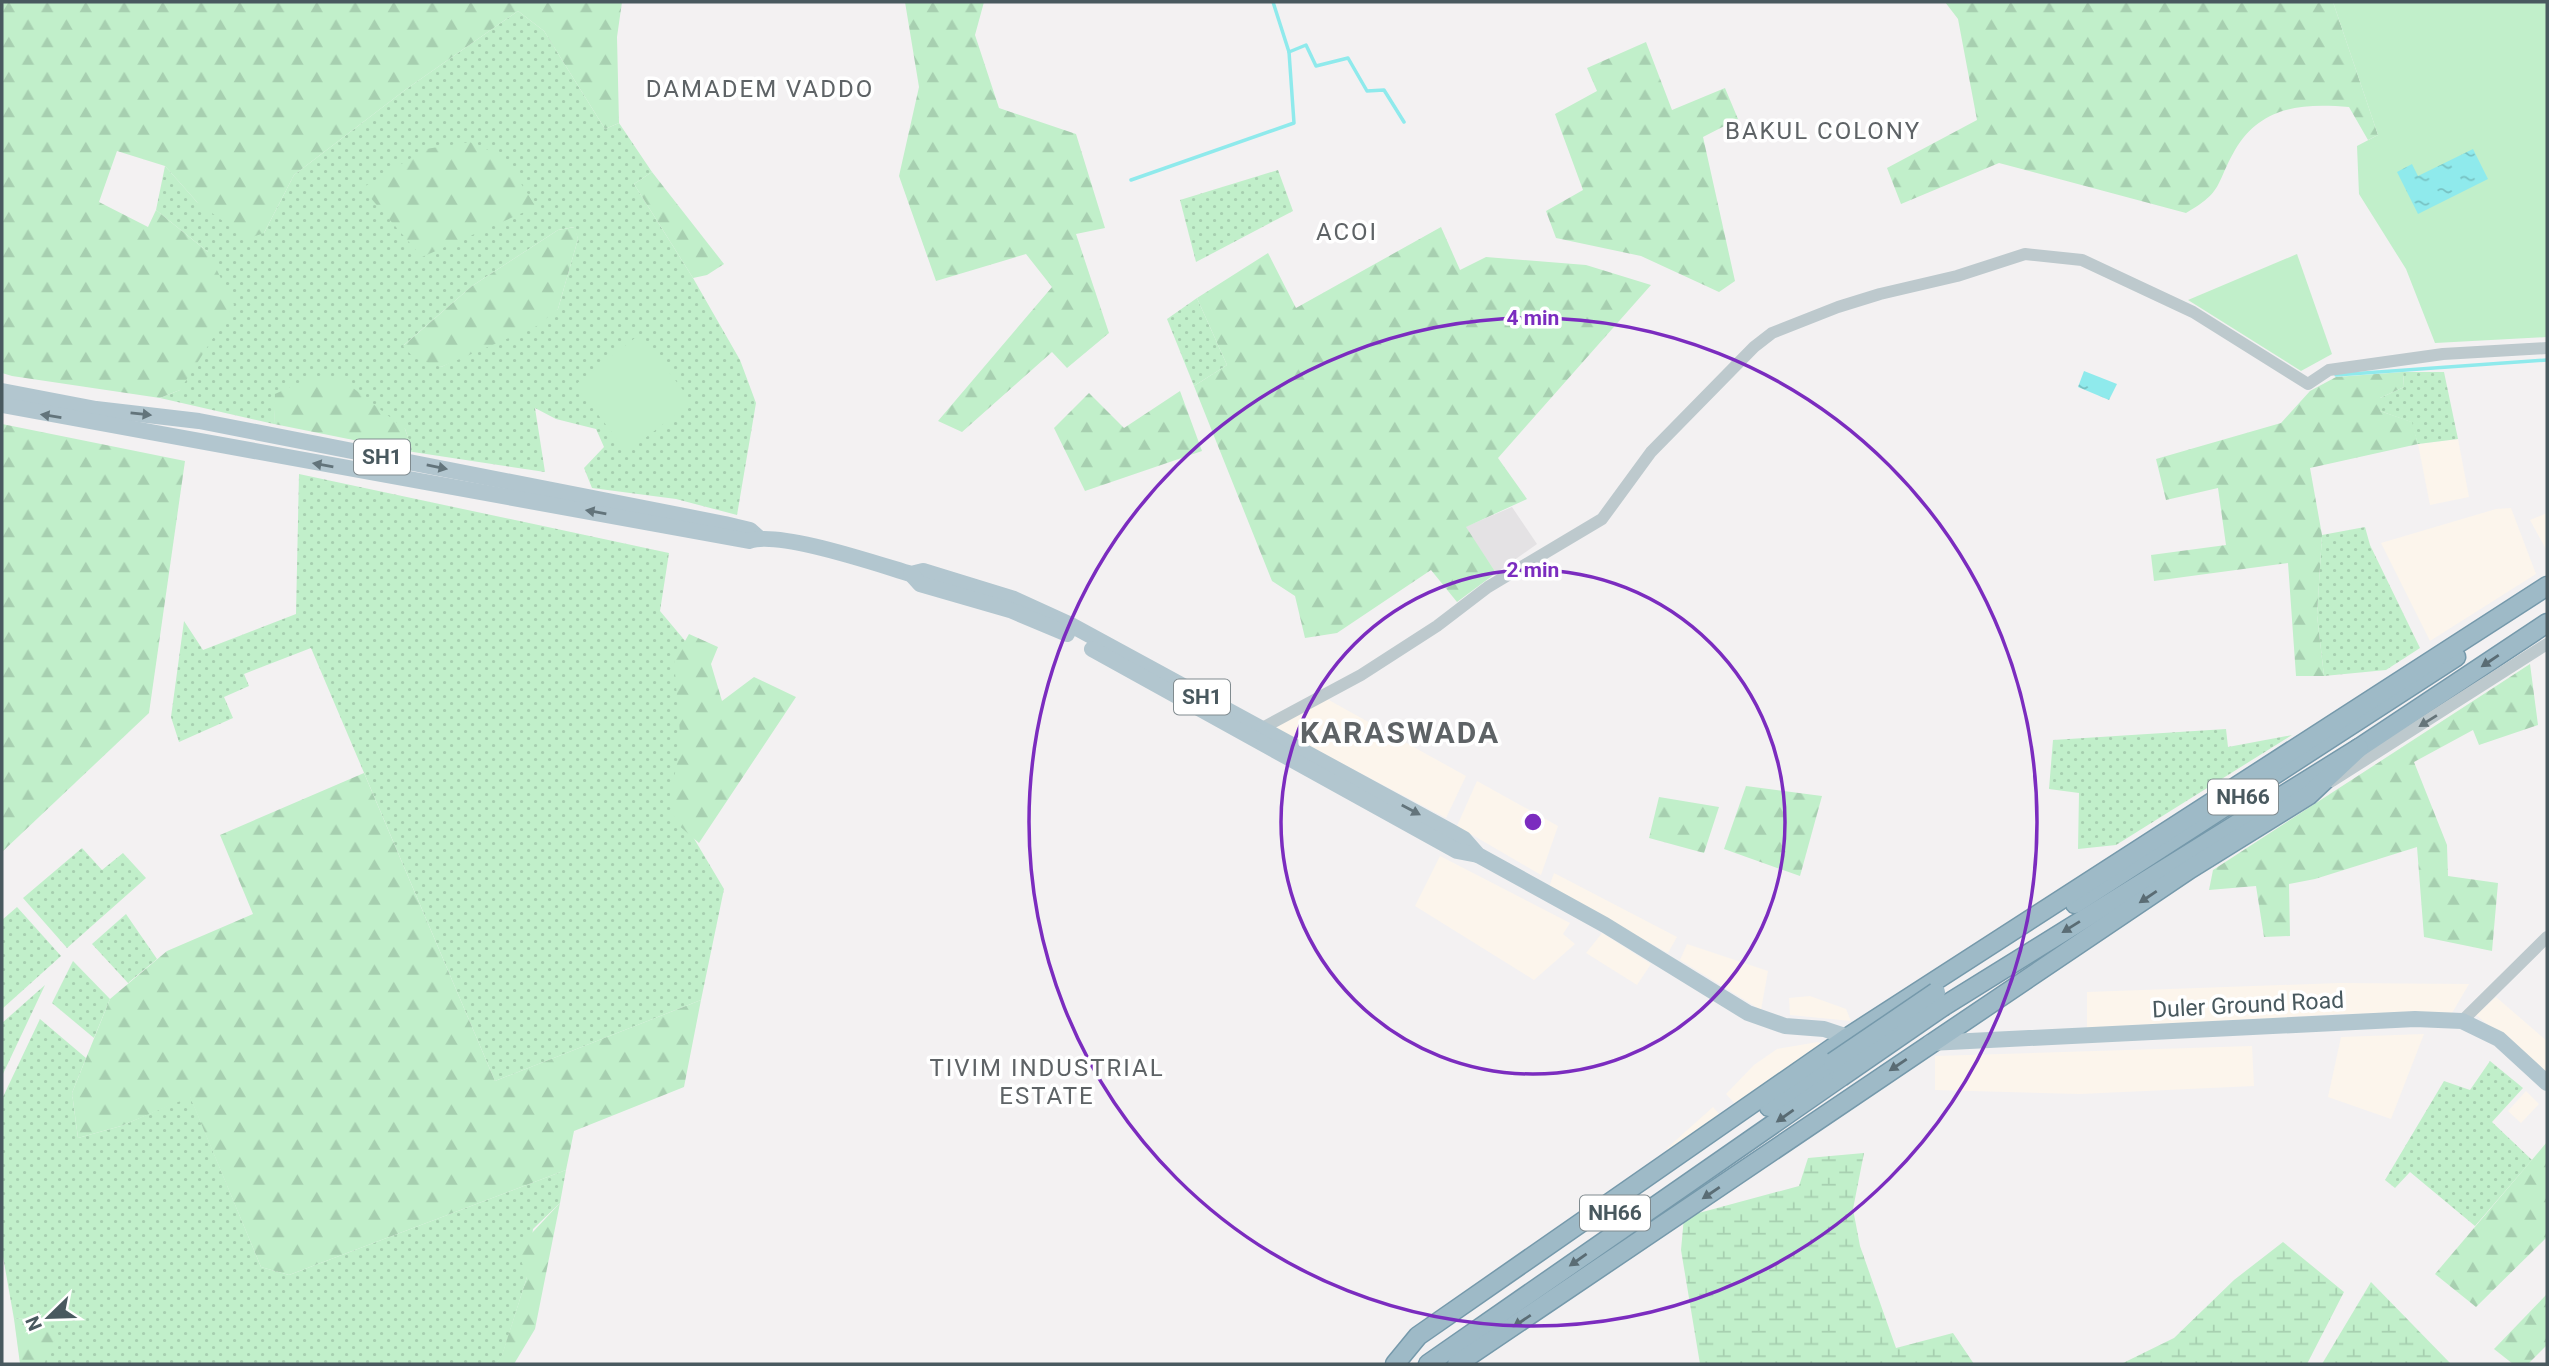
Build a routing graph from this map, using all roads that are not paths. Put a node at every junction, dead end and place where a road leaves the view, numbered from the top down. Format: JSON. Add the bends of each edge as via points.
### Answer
{"nodes":[{"id":1,"x":2547,"y":348,"type":"edge"},
{"id":2,"x":2,"y":390,"type":"edge"},
{"id":3,"x":2,"y":405,"type":"edge"},
{"id":4,"x":190,"y":420,"type":"junction"},
{"id":5,"x":215,"y":424,"type":"junction"},
{"id":6,"x":186,"y":440,"type":"junction"},
{"id":7,"x":213,"y":445,"type":"junction"},
{"id":8,"x":758,"y":538,"type":"junction"},
{"id":9,"x":2547,"y":586,"type":"edge"},
{"id":10,"x":2547,"y":598,"type":"edge"},
{"id":11,"x":2547,"y":623,"type":"edge"},
{"id":12,"x":2547,"y":644,"type":"edge"},
{"id":13,"x":1254,"y":732,"type":"junction"},
{"id":14,"x":2359,"y":748,"type":"junction"},
{"id":15,"x":2309,"y":795,"type":"junction"},
{"id":16,"x":2547,"y":937,"type":"edge"},
{"id":17,"x":1940,"y":999,"type":"junction"},
{"id":18,"x":1903,"y":1002,"type":"junction"},
{"id":19,"x":2462,"y":1021,"type":"junction"},
{"id":20,"x":1847,"y":1037,"type":"junction"},
{"id":21,"x":1930,"y":1043,"type":"junction"},
{"id":22,"x":1837,"y":1070,"type":"junction"},
{"id":23,"x":1875,"y":1081,"type":"junction"},
{"id":24,"x":2547,"y":1083,"type":"edge"},
{"id":25,"x":1396,"y":1364,"type":"edge"},
{"id":26,"x":1428,"y":1364,"type":"edge"},
{"id":27,"x":1457,"y":1364,"type":"edge"}],
"edges":[{"from":1,"to":13,"type":"street","via":[[2443,354],[2329,370],[2308,384],[2193,312],[2082,260],[2025,254],[1880,294],[1772,333],[1651,452],[1602,519],[1488,587],[1360,675]]},
{"from":2,"to":4,"type":"main road","number":"SH1","one_way":true,"via":[[96,409]]},
{"from":6,"to":3,"type":"main road","number":"SH1","one_way":true},
{"from":4,"to":5,"type":"main road","number":"SH1"},
{"from":4,"to":6,"type":"main road"},
{"from":5,"to":7,"type":"main road"},
{"from":5,"to":8,"type":"main road","number":"SH1","one_way":true,"via":[[725,524],[750,530]]},
{"from":6,"to":7,"type":"main road","number":"SH1"},
{"from":8,"to":7,"type":"main road","number":"SH1","one_way":true,"via":[[749,541]]},
{"from":8,"to":13,"type":"main road","number":"SH1","via":[[911,574],[923,571],[1014,599],[1071,625]]},
{"from":9,"to":18,"type":"highway"},
{"from":10,"to":17,"type":"highway","number":"NH66"},
{"from":11,"to":14,"type":"highway","number":"NH66","one_way":true},
{"from":12,"to":15,"type":"street","one_way":true},
{"from":13,"to":20,"type":"main road","number":"SH1","via":[[1464,839],[1478,855],[1605,925],[1748,1013],[1785,1026],[1824,1029]]},
{"from":14,"to":15,"type":"highway"},
{"from":14,"to":17,"type":"highway","number":"NH66","one_way":true},
{"from":15,"to":21,"type":"highway","one_way":true,"via":[[2189,869]]},
{"from":16,"to":19,"type":"street"},
{"from":17,"to":22,"type":"highway","number":"NH66","bridge":true},
{"from":18,"to":20,"type":"highway"},
{"from":18,"to":21,"type":"highway"},
{"from":19,"to":21,"type":"main road","name":"Duler Ground Road","via":[[2415,1019]]},
{"from":19,"to":24,"type":"main road","name":"Duler Ground Road","via":[[2499,1039]]},
{"from":20,"to":23,"type":"highway"},
{"from":20,"to":25,"type":"highway","via":[[1418,1336]]},
{"from":21,"to":23,"type":"highway","one_way":true},
{"from":22,"to":25,"type":"highway","number":"NH66"},
{"from":22,"to":26,"type":"highway","number":"NH66","one_way":true},
{"from":23,"to":27,"type":"highway","one_way":true}]}
